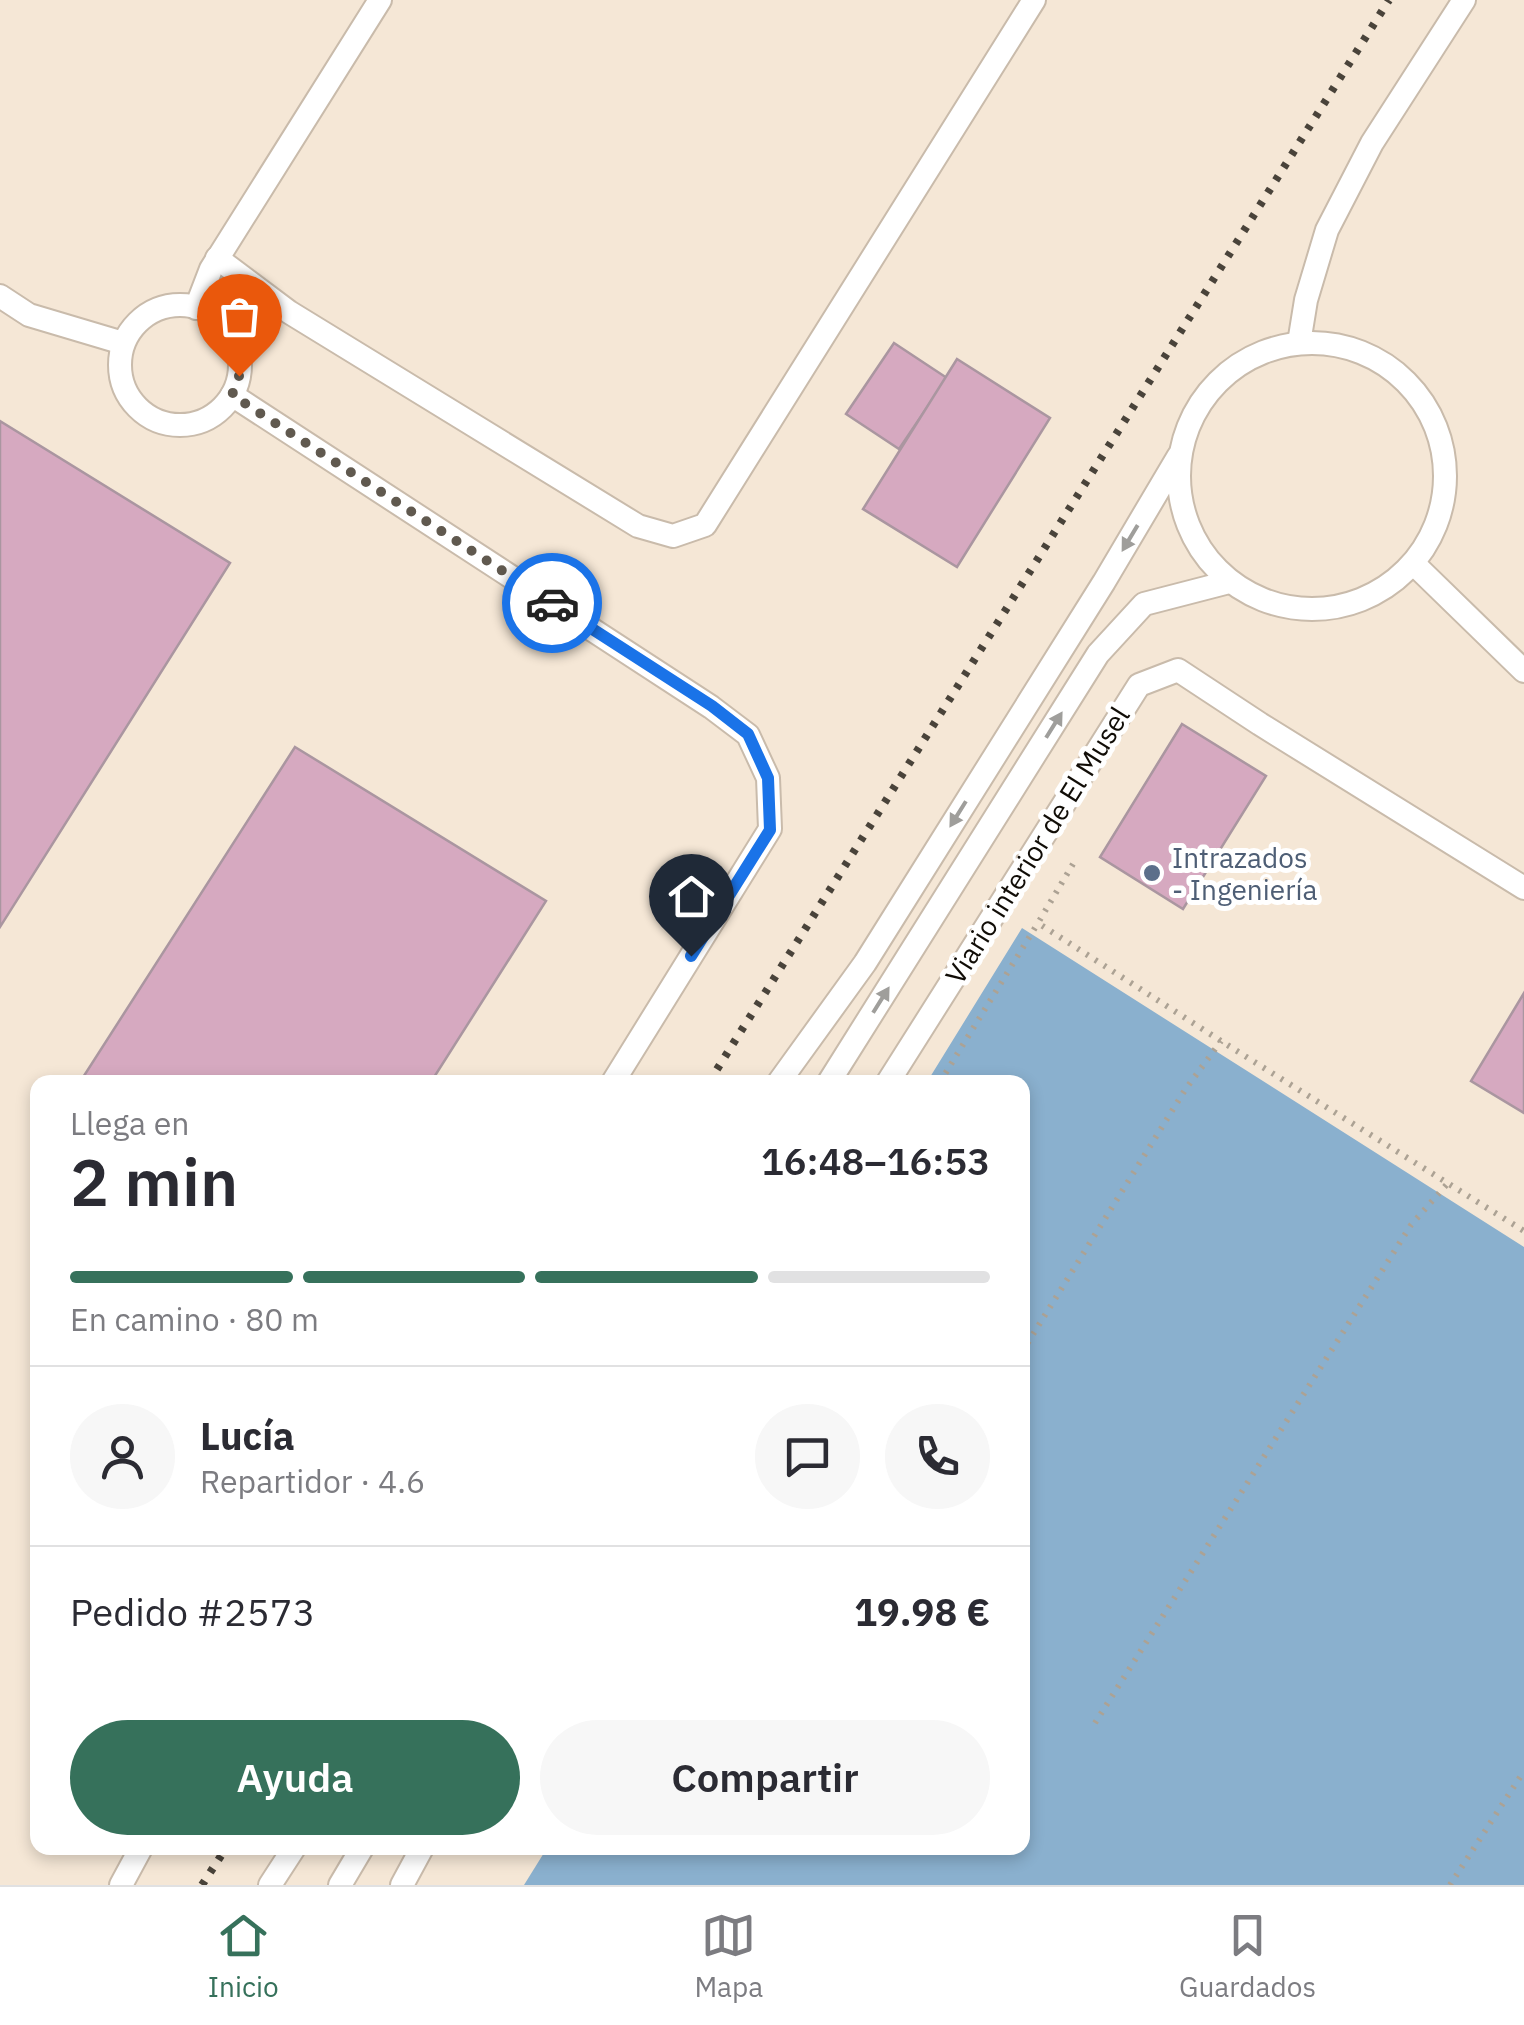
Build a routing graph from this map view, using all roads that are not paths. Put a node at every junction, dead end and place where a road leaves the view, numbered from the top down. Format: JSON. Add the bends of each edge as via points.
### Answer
{"nodes":[{"id":1,"x":380,"y":0,"type":"edge"},
{"id":2,"x":1034,"y":0,"type":"edge"},
{"id":3,"x":1464,"y":0,"type":"edge"},
{"id":4,"x":217,"y":258,"type":"junction"},
{"id":5,"x":0,"y":296,"type":"edge"},
{"id":6,"x":196,"y":308,"type":"junction"},
{"id":7,"x":123,"y":343,"type":"junction"},
{"id":8,"x":1299,"y":343,"type":"junction"},
{"id":9,"x":232,"y":395,"type":"junction"},
{"id":10,"x":1180,"y":454,"type":"junction"},
{"id":11,"x":1414,"y":564,"type":"junction"},
{"id":12,"x":1230,"y":582,"type":"junction"},
{"id":13,"x":1524,"y":671,"type":"edge"},
{"id":14,"x":1524,"y":888,"type":"edge"},
{"id":15,"x":616,"y":1075,"type":"edge"},
{"id":16,"x":784,"y":1075,"type":"edge"},
{"id":17,"x":833,"y":1075,"type":"edge"},
{"id":18,"x":892,"y":1075,"type":"edge"},
{"id":19,"x":137,"y":1855,"type":"edge"},
{"id":20,"x":289,"y":1855,"type":"edge"},
{"id":21,"x":358,"y":1855,"type":"edge"},
{"id":22,"x":418,"y":1855,"type":"edge"},
{"id":23,"x":121,"y":1885,"type":"edge"},
{"id":24,"x":270,"y":1885,"type":"edge"},
{"id":25,"x":340,"y":1885,"type":"edge"},
{"id":26,"x":402,"y":1885,"type":"edge"}],
"edges":[{"from":1,"to":4,"type":"lane"},
{"from":2,"to":4,"type":"lane","via":[[705,525],[673,536],[605,506],[289,312]]},
{"from":3,"to":8,"type":"lane","via":[[1372,143],[1327,230]]},
{"from":4,"to":6,"type":"lane"},
{"from":5,"to":7,"type":"lane","via":[[29,315]]},
{"from":6,"to":7,"type":"lane","via":[[148,313]]},
{"from":6,"to":9,"type":"lane","via":[[222,322],[234,338],[240,356]]},
{"from":7,"to":9,"type":"lane","via":[[122,383],[145,414],[163,423],[202,420]]},
{"from":8,"to":10,"type":"lane","via":[[1257,354],[1220,378],[1194,413]]},
{"from":8,"to":11,"type":"lane","via":[[1344,346],[1386,364],[1420,396],[1440,436],[1447,481],[1438,526]]},
{"from":9,"to":15,"type":"lane","via":[[748,734],[768,778],[770,830]]},
{"from":10,"to":12,"type":"lane","via":[[1187,525],[1204,556]]},
{"from":10,"to":16,"type":"lane","one_way":true,"via":[[865,962]]},
{"from":11,"to":12,"type":"lane","via":[[1382,590],[1318,609],[1265,602]]},
{"from":11,"to":13,"type":"lane"},
{"from":17,"to":12,"type":"lane","name":"Viario interior de El Musel","one_way":true,"via":[[1098,654],[1144,604]]},
{"from":14,"to":18,"type":"lane","name":"Viario interior de El Musel","via":[[1178,670],[1139,684]]},
{"from":19,"to":23,"type":"lane"},
{"from":20,"to":24,"type":"lane"},
{"from":21,"to":25,"type":"lane"},
{"from":22,"to":26,"type":"lane"}]}
